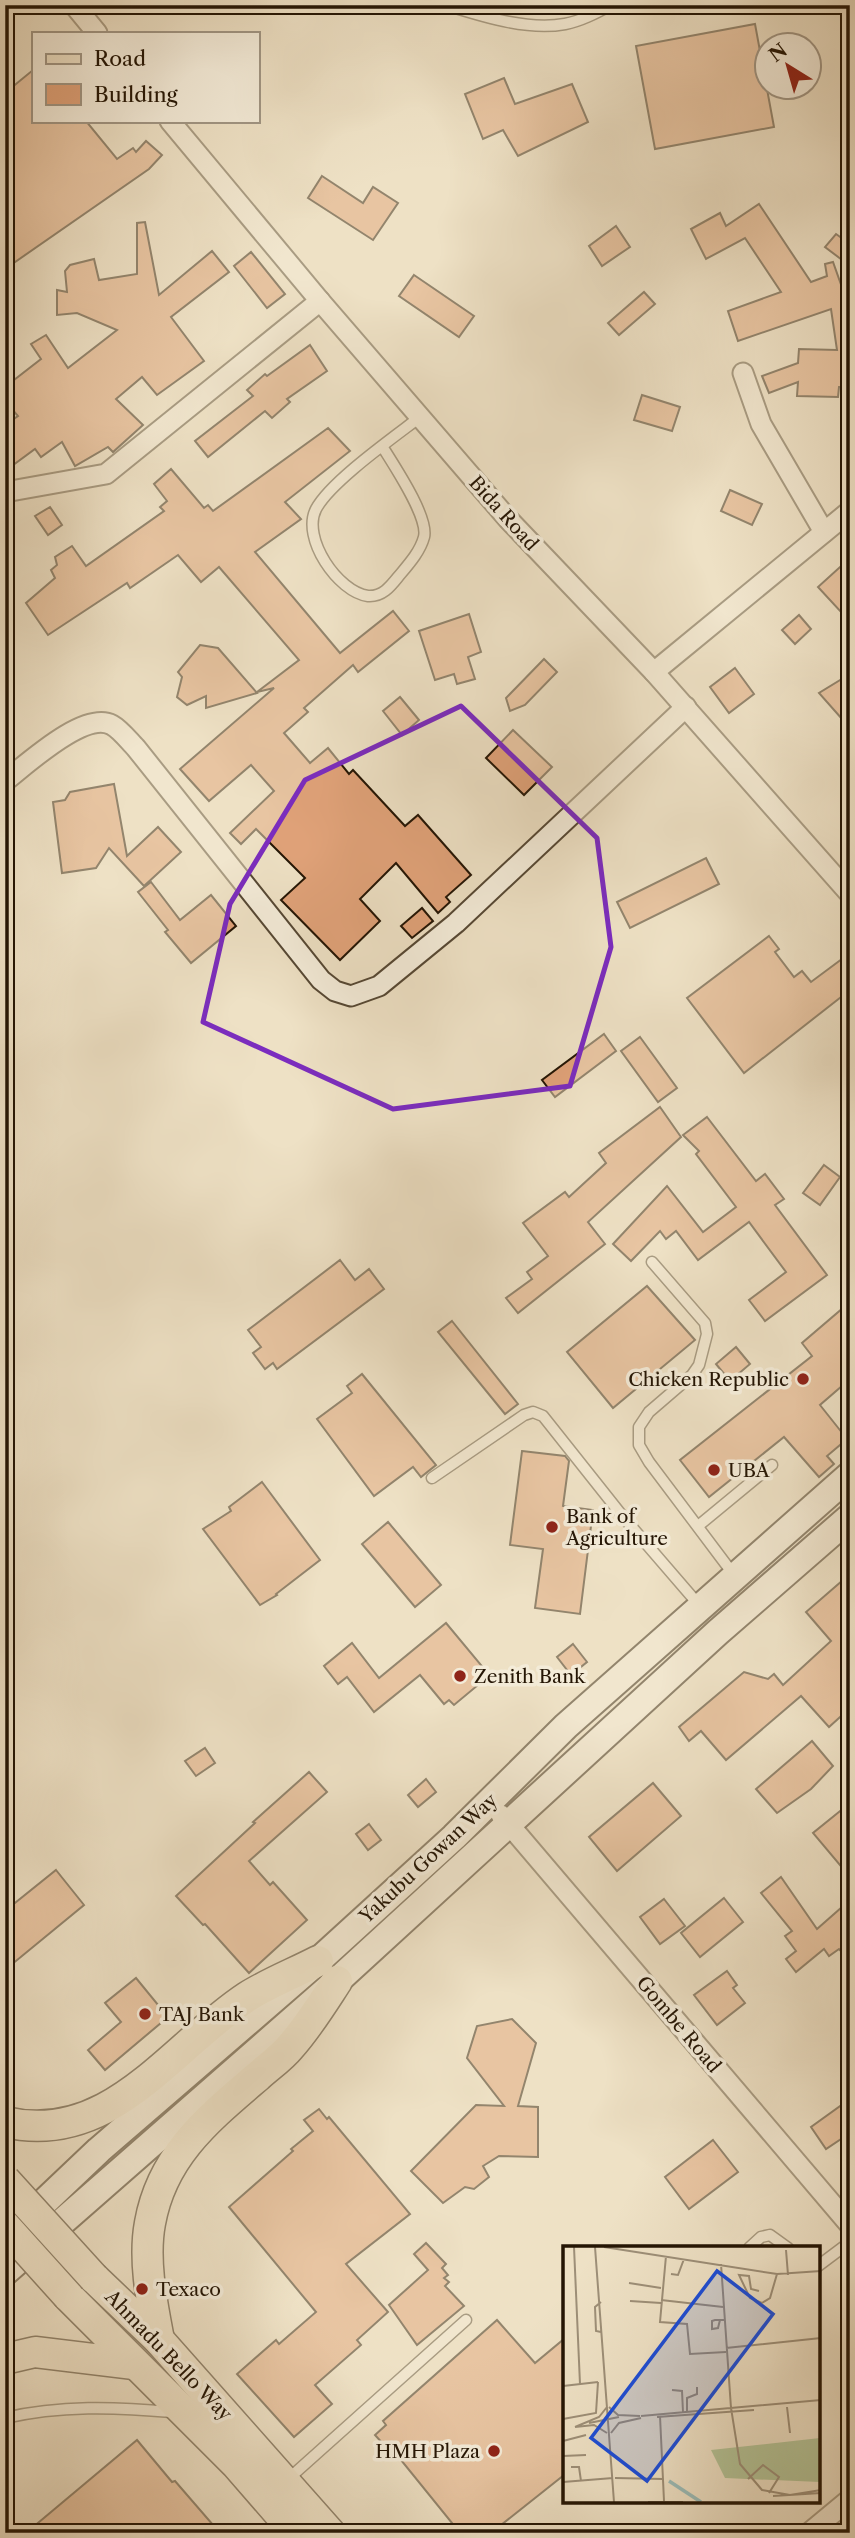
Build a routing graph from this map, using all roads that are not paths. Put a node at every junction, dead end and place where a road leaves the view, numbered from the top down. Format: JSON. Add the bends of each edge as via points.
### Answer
{"nodes":[{"id":1,"x":74,"y":5,"type":"edge"},
{"id":2,"x":446,"y":5,"type":"edge"},
{"id":3,"x":611,"y":5,"type":"edge"},
{"id":4,"x":96,"y":32,"type":"edge"},
{"id":5,"x":171,"y":122,"type":"edge"},
{"id":6,"x":320,"y":301,"type":"junction"},
{"id":7,"x":743,"y":373,"type":"dead end"},
{"id":8,"x":420,"y":417,"type":"junction"},
{"id":9,"x":382,"y":446,"type":"junction"},
{"id":10,"x":5,"y":492,"type":"edge"},
{"id":11,"x":850,"y":511,"type":"edge"},
{"id":12,"x":824,"y":532,"type":"junction"},
{"id":13,"x":654,"y":672,"type":"junction"},
{"id":14,"x":686,"y":707,"type":"junction"},
{"id":15,"x":5,"y":781,"type":"edge"},
{"id":16,"x":850,"y":894,"type":"edge"},
{"id":17,"x":652,"y":1262,"type":"dead end"},
{"id":18,"x":772,"y":1465,"type":"dead end"},
{"id":19,"x":850,"y":1475,"type":"edge"},
{"id":20,"x":432,"y":1478,"type":"dead end"},
{"id":21,"x":850,"y":1517,"type":"edge"},
{"id":22,"x":698,"y":1527,"type":"junction"},
{"id":23,"x":734,"y":1575,"type":"junction"},
{"id":24,"x":700,"y":1606,"type":"junction"},
{"id":25,"x":489,"y":1801,"type":"junction"},
{"id":26,"x":509,"y":1824,"type":"junction"},
{"id":27,"x":327,"y":1971,"type":"junction"},
{"id":28,"x":5,"y":2122,"type":"edge"},
{"id":29,"x":5,"y":2180,"type":"edge"},
{"id":30,"x":5,"y":2225,"type":"edge"},
{"id":31,"x":850,"y":2225,"type":"edge"},
{"id":32,"x":5,"y":2239,"type":"edge"},
{"id":33,"x":850,"y":2242,"type":"edge"},
{"id":34,"x":751,"y":2246,"type":"edge"},
{"id":35,"x":785,"y":2246,"type":"edge"},
{"id":36,"x":820,"y":2264,"type":"edge"},
{"id":37,"x":5,"y":2272,"type":"edge"},
{"id":38,"x":466,"y":2320,"type":"dead end"},
{"id":39,"x":159,"y":2340,"type":"junction"},
{"id":40,"x":5,"y":2359,"type":"edge"},
{"id":41,"x":134,"y":2364,"type":"junction"},
{"id":42,"x":183,"y":2413,"type":"junction"},
{"id":43,"x":5,"y":2418,"type":"edge"},
{"id":44,"x":286,"y":2481,"type":"junction"},
{"id":45,"x":850,"y":2499,"type":"edge"},
{"id":46,"x":296,"y":2533,"type":"edge"},
{"id":47,"x":330,"y":2533,"type":"edge"},
{"id":48,"x":809,"y":2533,"type":"edge"}],
"edges":[{"from":1,"to":4,"type":"street"},
{"from":2,"to":3,"type":"lane","via":[[542,25],[565,24]]},
{"from":5,"to":6,"type":"street","name":"Bida Road"},
{"from":6,"to":8,"type":"street","name":"Bida Road"},
{"from":6,"to":10,"type":"street","via":[[106,474]]},
{"from":7,"to":12,"type":"street","via":[[761,424]]},
{"from":8,"to":9,"type":"lane"},
{"from":8,"to":13,"type":"street","name":"Bida Road","via":[[508,519]]},
{"from":9,"to":9,"type":"lane","via":[[335,487],[315,510],[314,520],[318,550],[333,573],[347,586],[371,596],[393,584],[425,535],[419,510]]},
{"from":11,"to":12,"type":"street"},
{"from":12,"to":13,"type":"street"},
{"from":13,"to":14,"type":"street","name":"Bida Road"},
{"from":14,"to":15,"type":"street","via":[[456,923],[379,986],[351,996],[321,980],[136,748],[112,725],[98,722],[78,727]]},
{"from":14,"to":16,"type":"street","name":"Bida Road"},
{"from":17,"to":22,"type":"lane","via":[[705,1323],[707,1334],[692,1375],[649,1412],[639,1427],[639,1445]]},
{"from":18,"to":22,"type":"lane"},
{"from":19,"to":23,"type":"street","name":"Yakubu Gowan Way"},
{"from":20,"to":24,"type":"lane","via":[[524,1415],[543,1416]]},
{"from":21,"to":26,"type":"street","name":"Yakubu Gowan Way"},
{"from":22,"to":23,"type":"lane"},
{"from":23,"to":24,"type":"street","name":"Yakubu Gowan Way"},
{"from":24,"to":25,"type":"street","name":"Yakubu Gowan Way"},
{"from":25,"to":26,"type":"street","name":"Gombe Road"},
{"from":25,"to":27,"type":"street","name":"Yakubu Gowan Way"},
{"from":26,"to":27,"type":"street","name":"Yakubu Gowan Way"},
{"from":26,"to":31,"type":"street","name":"Gombe Road"},
{"from":27,"to":28,"type":"main road","via":[[248,1997],[151,2077],[90,2117],[24,2127]]},
{"from":27,"to":32,"type":"street","name":"Yakubu Gowan Way","via":[[99,2150]]},
{"from":27,"to":37,"type":"street","name":"Yakubu Gowan Way"},
{"from":27,"to":39,"type":"main road","via":[[315,2016],[289,2049],[218,2110],[180,2150],[161,2180],[149,2224],[149,2267]]},
{"from":29,"to":39,"type":"main road","name":"Ahmadu Bello Way","bridge":true,"via":[[94,2278]]},
{"from":30,"to":41,"type":"main road","name":"Ahmadu Bello Way","bridge":true},
{"from":33,"to":36,"type":"lane"},
{"from":34,"to":35,"type":"lane","via":[[770,2235]]},
{"from":38,"to":44,"type":"lane"},
{"from":39,"to":44,"type":"main road","name":"Ahmadu Bello Way"},
{"from":40,"to":41,"type":"main road","via":[[35,2352]]},
{"from":41,"to":42,"type":"main road","name":"Ahmadu Bello Way"},
{"from":42,"to":43,"type":"lane","via":[[109,2407]]},
{"from":42,"to":46,"type":"main road","name":"Ahmadu Bello Way","via":[[236,2464]]},
{"from":44,"to":47,"type":"main road","name":"Ahmadu Bello Way"},
{"from":45,"to":48,"type":"street"}]}
